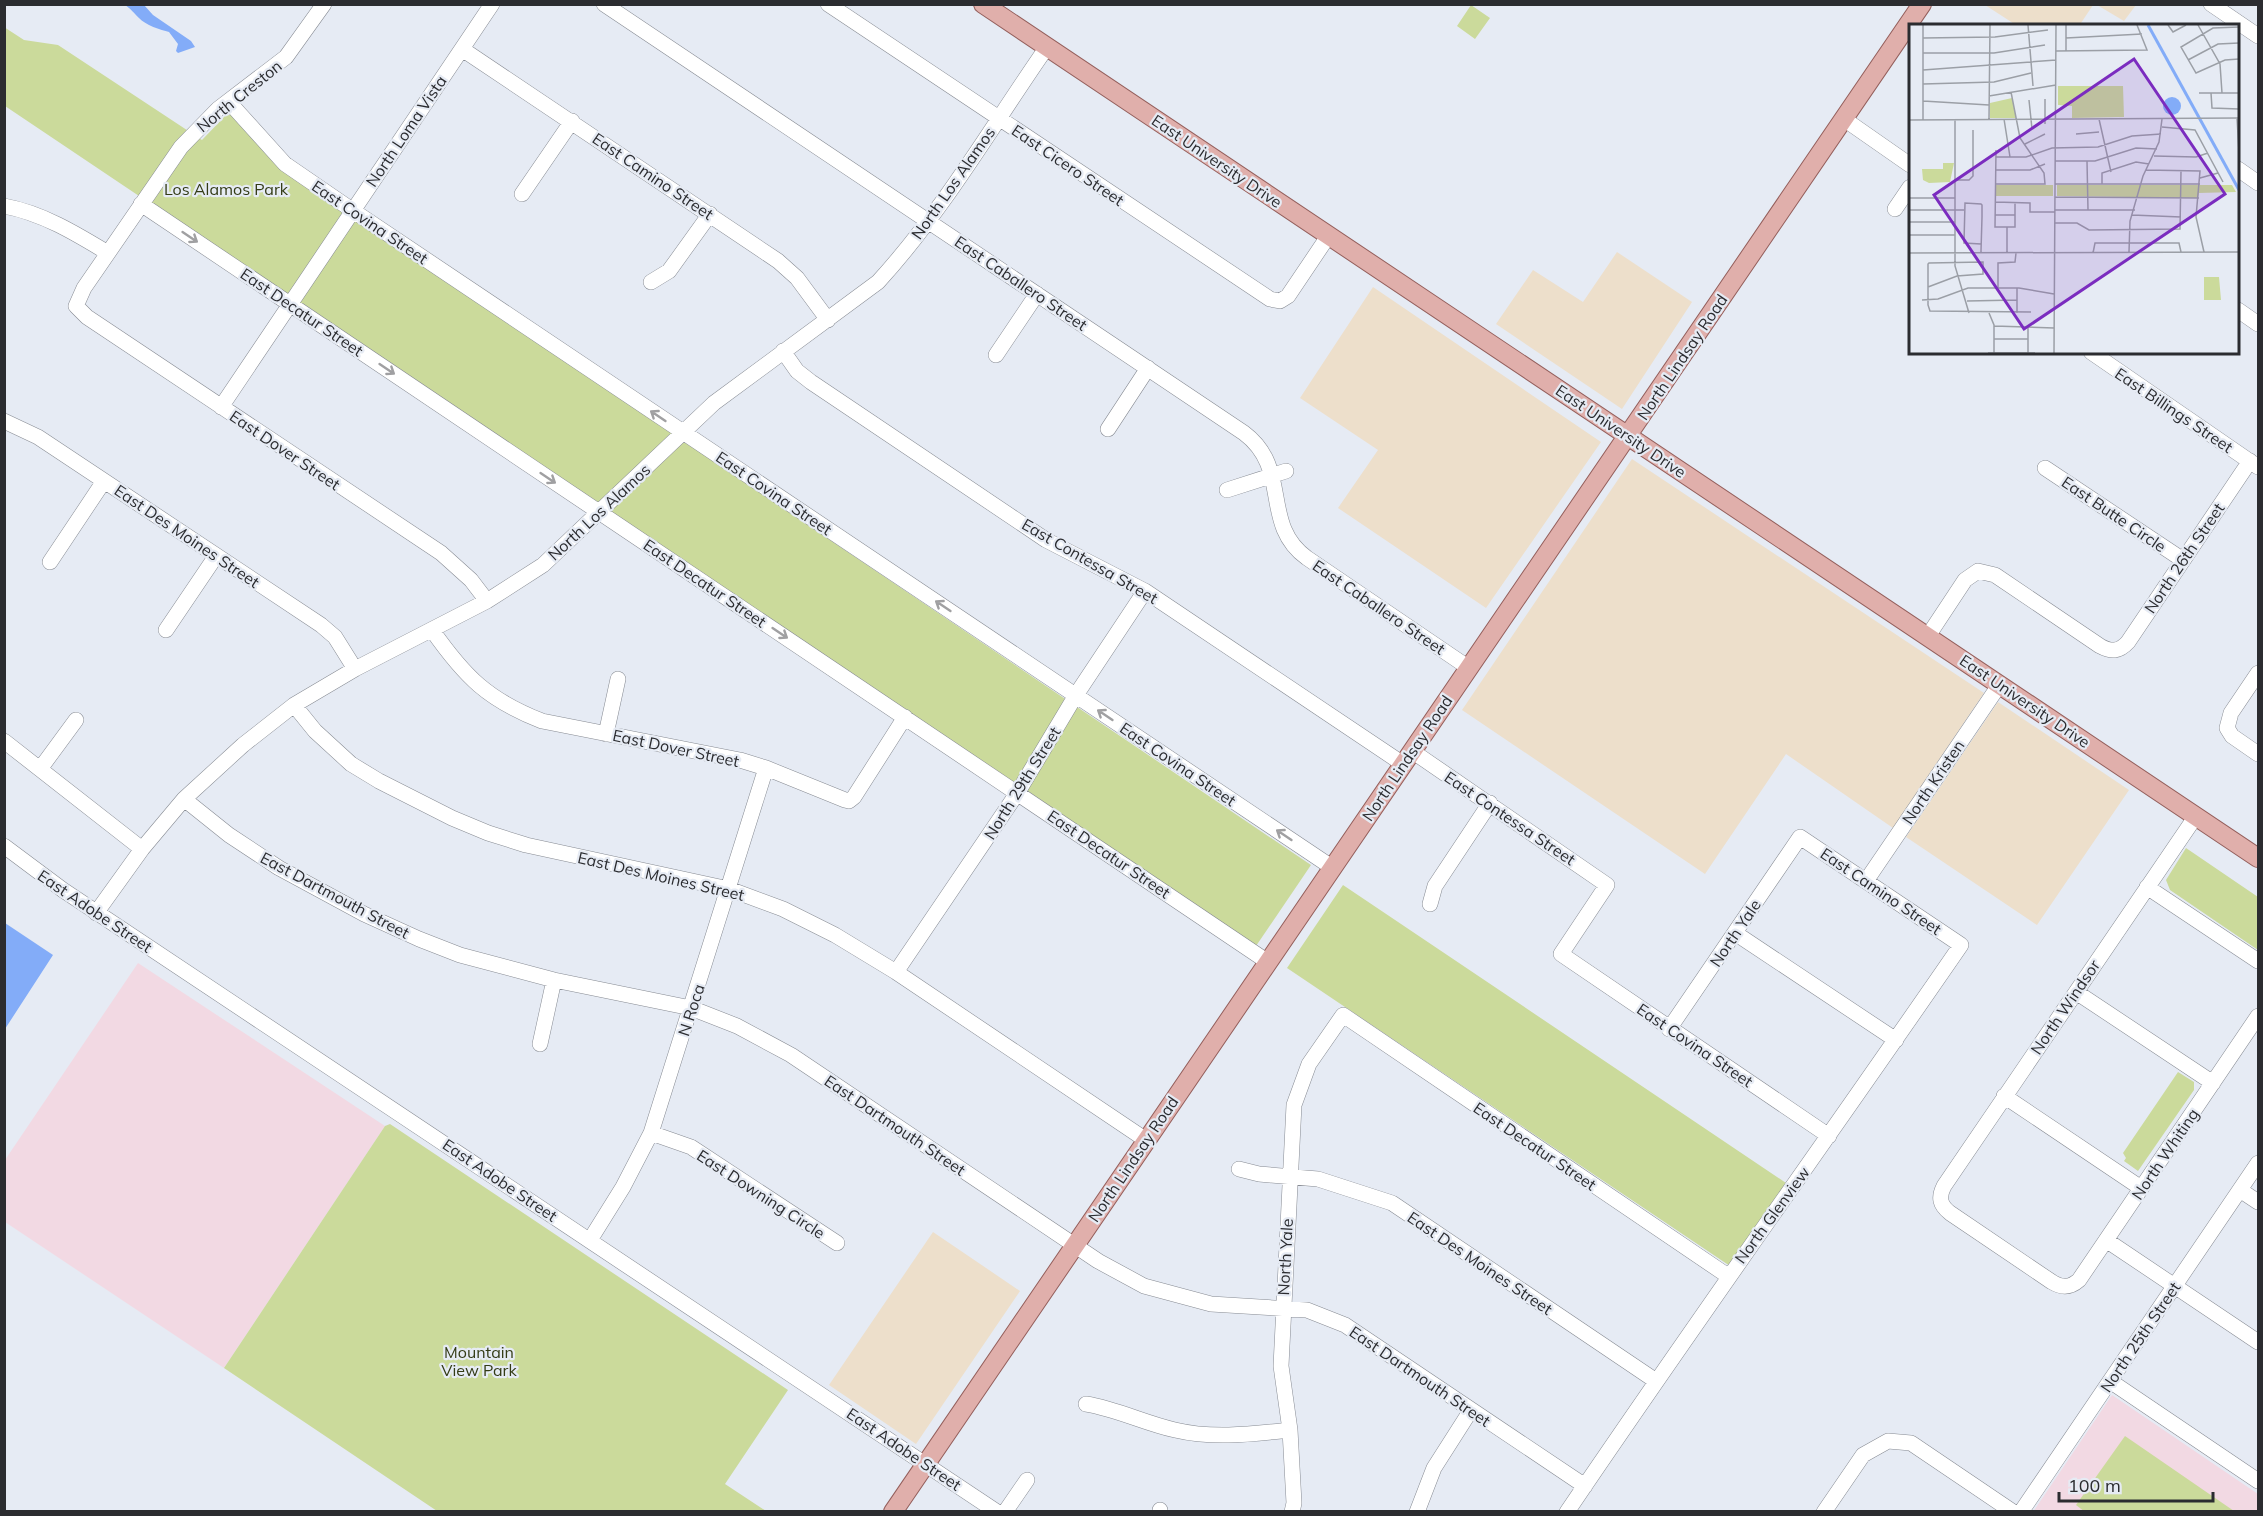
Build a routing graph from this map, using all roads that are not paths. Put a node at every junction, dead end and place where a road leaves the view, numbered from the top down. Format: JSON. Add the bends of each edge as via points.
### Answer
{"nodes":[{"id":1,"x":324,"y":4,"type":"edge"},
{"id":2,"x":492,"y":4,"type":"edge"},
{"id":3,"x":604,"y":4,"type":"edge"},
{"id":4,"x":828,"y":4,"type":"edge"},
{"id":5,"x":983,"y":4,"type":"edge"},
{"id":6,"x":1922,"y":4,"type":"edge"},
{"id":7,"x":2214,"y":5,"type":"edge"},
{"id":8,"x":2259,"y":36,"type":"edge"},
{"id":9,"x":1047,"y":47,"type":"junction"},
{"id":10,"x":462,"y":48,"type":"junction"},
{"id":11,"x":229,"y":102,"type":"junction"},
{"id":12,"x":998,"y":118,"type":"junction"},
{"id":13,"x":1844,"y":119,"type":"junction"},
{"id":14,"x":572,"y":122,"type":"junction"},
{"id":15,"x":1909,"y":164,"type":"edge"},
{"id":16,"x":2239,"y":170,"type":"edge"},
{"id":17,"x":2259,"y":183,"type":"edge"},
{"id":18,"x":1909,"y":190,"type":"edge"},
{"id":19,"x":522,"y":194,"type":"dead end"},
{"id":20,"x":141,"y":204,"type":"junction"},
{"id":21,"x":4,"y":206,"type":"edge"},
{"id":22,"x":1895,"y":209,"type":"dead end"},
{"id":23,"x":352,"y":210,"type":"junction"},
{"id":24,"x":710,"y":214,"type":"junction"},
{"id":25,"x":927,"y":221,"type":"junction"},
{"id":26,"x":1329,"y":235,"type":"junction"},
{"id":27,"x":108,"y":253,"type":"junction"},
{"id":28,"x":651,"y":282,"type":"dead end"},
{"id":29,"x":1037,"y":294,"type":"junction"},
{"id":30,"x":289,"y":304,"type":"junction"},
{"id":31,"x":76,"y":306,"type":"joint"},
{"id":32,"x":2239,"y":311,"type":"edge"},
{"id":33,"x":828,"y":320,"type":"junction"},
{"id":34,"x":2259,"y":324,"type":"edge"},
{"id":35,"x":783,"y":351,"type":"junction"},
{"id":36,"x":996,"y":355,"type":"dead end"},
{"id":37,"x":2099,"y":355,"type":"edge"},
{"id":38,"x":1148,"y":368,"type":"junction"},
{"id":39,"x":221,"y":407,"type":"junction"},
{"id":40,"x":4,"y":421,"type":"edge"},
{"id":41,"x":1108,"y":429,"type":"dead end"},
{"id":42,"x":682,"y":432,"type":"junction"},
{"id":43,"x":1628,"y":435,"type":"junction"},
{"id":44,"x":2254,"y":464,"type":"edge"},
{"id":45,"x":2045,"y":468,"type":"dead end"},
{"id":46,"x":1279,"y":473,"type":"junction"},
{"id":47,"x":104,"y":481,"type":"junction"},
{"id":48,"x":1227,"y":490,"type":"dead end"},
{"id":49,"x":600,"y":513,"type":"junction"},
{"id":50,"x":216,"y":556,"type":"junction"},
{"id":51,"x":2183,"y":560,"type":"junction"},
{"id":52,"x":50,"y":562,"type":"dead end"},
{"id":53,"x":1145,"y":591,"type":"junction"},
{"id":54,"x":487,"y":601,"type":"junction"},
{"id":55,"x":166,"y":630,"type":"dead end"},
{"id":56,"x":432,"y":630,"type":"junction"},
{"id":57,"x":1928,"y":636,"type":"junction"},
{"id":58,"x":1469,"y":668,"type":"junction"},
{"id":59,"x":355,"y":669,"type":"junction"},
{"id":60,"x":2259,"y":673,"type":"edge"},
{"id":61,"x":618,"y":679,"type":"dead end"},
{"id":62,"x":2000,"y":684,"type":"junction"},
{"id":63,"x":1076,"y":695,"type":"junction"},
{"id":64,"x":294,"y":705,"type":"junction"},
{"id":65,"x":905,"y":717,"type":"junction"},
{"id":66,"x":76,"y":720,"type":"dead end"},
{"id":67,"x":606,"y":734,"type":"junction"},
{"id":68,"x":4,"y":741,"type":"edge"},
{"id":69,"x":2259,"y":754,"type":"edge"},
{"id":70,"x":1408,"y":757,"type":"junction"},
{"id":71,"x":766,"y":768,"type":"junction"},
{"id":72,"x":40,"y":769,"type":"junction"},
{"id":73,"x":1018,"y":792,"type":"junction"},
{"id":74,"x":184,"y":799,"type":"junction"},
{"id":75,"x":1490,"y":803,"type":"junction"},
{"id":76,"x":2196,"y":816,"type":"junction"},
{"id":77,"x":1800,"y":837,"type":"joint"},
{"id":78,"x":4,"y":846,"type":"edge"},
{"id":79,"x":142,"y":849,"type":"junction"},
{"id":80,"x":2259,"y":858,"type":"edge"},
{"id":81,"x":1333,"y":868,"type":"junction"},
{"id":82,"x":1866,"y":881,"type":"junction"},
{"id":83,"x":2147,"y":887,"type":"junction"},
{"id":84,"x":729,"y":889,"type":"junction"},
{"id":85,"x":1431,"y":904,"type":"dead end"},
{"id":86,"x":96,"y":913,"type":"junction"},
{"id":87,"x":1735,"y":933,"type":"junction"},
{"id":88,"x":1961,"y":945,"type":"joint"},
{"id":89,"x":1561,"y":954,"type":"joint"},
{"id":90,"x":2259,"y":961,"type":"edge"},
{"id":91,"x":1268,"y":962,"type":"junction"},
{"id":92,"x":896,"y":972,"type":"junction"},
{"id":93,"x":554,"y":980,"type":"junction"},
{"id":94,"x":2076,"y":992,"type":"junction"},
{"id":95,"x":691,"y":1008,"type":"junction"},
{"id":96,"x":1343,"y":1015,"type":"joint"},
{"id":97,"x":2259,"y":1016,"type":"edge"},
{"id":98,"x":1669,"y":1029,"type":"junction"},
{"id":99,"x":1896,"y":1040,"type":"junction"},
{"id":100,"x":540,"y":1044,"type":"dead end"},
{"id":101,"x":2213,"y":1083,"type":"junction"},
{"id":102,"x":2004,"y":1096,"type":"junction"},
{"id":103,"x":651,"y":1133,"type":"junction"},
{"id":104,"x":1829,"y":1136,"type":"junction"},
{"id":105,"x":1146,"y":1140,"type":"junction"},
{"id":106,"x":2259,"y":1163,"type":"edge"},
{"id":107,"x":1239,"y":1169,"type":"dead end"},
{"id":108,"x":1290,"y":1177,"type":"junction"},
{"id":109,"x":2141,"y":1188,"type":"junction"},
{"id":110,"x":2240,"y":1190,"type":"junction"},
{"id":111,"x":2259,"y":1202,"type":"edge"},
{"id":112,"x":590,"y":1240,"type":"junction"},
{"id":113,"x":2106,"y":1240,"type":"junction"},
{"id":114,"x":837,"y":1244,"type":"dead end"},
{"id":115,"x":1075,"y":1245,"type":"junction"},
{"id":116,"x":1728,"y":1276,"type":"junction"},
{"id":117,"x":2175,"y":1286,"type":"junction"},
{"id":118,"x":2066,"y":1287,"type":"joint"},
{"id":119,"x":1282,"y":1309,"type":"junction"},
{"id":120,"x":2259,"y":1342,"type":"edge"},
{"id":121,"x":1656,"y":1381,"type":"junction"},
{"id":122,"x":2110,"y":1382,"type":"junction"},
{"id":123,"x":1086,"y":1404,"type":"dead end"},
{"id":124,"x":1471,"y":1410,"type":"junction"},
{"id":125,"x":1290,"y":1430,"type":"junction"},
{"id":126,"x":926,"y":1464,"type":"junction"},
{"id":127,"x":1027,"y":1480,"type":"dead end"},
{"id":128,"x":2259,"y":1481,"type":"edge"},
{"id":129,"x":1585,"y":1486,"type":"junction"},
{"id":130,"x":893,"y":1512,"type":"edge"},
{"id":131,"x":997,"y":1512,"type":"edge"},
{"id":132,"x":1005,"y":1512,"type":"edge"},
{"id":133,"x":1292,"y":1512,"type":"edge"},
{"id":134,"x":1417,"y":1512,"type":"edge"},
{"id":135,"x":1567,"y":1512,"type":"edge"},
{"id":136,"x":1824,"y":1512,"type":"edge"},
{"id":137,"x":2013,"y":1512,"type":"edge"},
{"id":138,"x":2021,"y":1512,"type":"edge"}],
"edges":[{"from":1,"to":11,"type":"street","name":"North Creston","via":[[286,57]]},
{"from":2,"to":10,"type":"street","name":"North Loma Vista"},
{"from":3,"to":25,"type":"street","name":"East Caballero Street"},
{"from":4,"to":12,"type":"street","name":"East Cicero Street"},
{"from":5,"to":9,"type":"main road","name":"East University Drive"},
{"from":6,"to":13,"type":"main road","name":"North Lindsay Road"},
{"from":7,"to":8,"type":"street"},
{"from":9,"to":12,"type":"street","name":"North Los Alamos"},
{"from":9,"to":26,"type":"main road","name":"East University Drive"},
{"from":10,"to":14,"type":"street","name":"East Camino Street"},
{"from":10,"to":23,"type":"street","name":"North Loma Vista"},
{"from":11,"to":20,"type":"street","name":"North Creston","via":[[202,123],[181,147]]},
{"from":11,"to":23,"type":"street","name":"East Covina Street","via":[[285,164]]},
{"from":12,"to":25,"type":"street","name":"North Los Alamos"},
{"from":12,"to":26,"type":"street","name":"East Cicero Street","via":[[1265,296],[1280,301],[1291,293]]},
{"from":13,"to":15,"type":"street"},
{"from":13,"to":43,"type":"main road","name":"North Lindsay Road"},
{"from":14,"to":19,"type":"street"},
{"from":14,"to":24,"type":"street","name":"East Camino Street"},
{"from":16,"to":17,"type":"street"},
{"from":18,"to":22,"type":"street"},
{"from":20,"to":27,"type":"street","name":"North Creston"},
{"from":20,"to":30,"type":"street","name":"East Decatur Street","one_way":true},
{"from":21,"to":27,"type":"street","via":[[51,221]]},
{"from":23,"to":30,"type":"street","name":"North Loma Vista"},
{"from":42,"to":23,"type":"street","name":"East Covina Street","one_way":true},
{"from":24,"to":28,"type":"street","via":[[675,265]]},
{"from":24,"to":33,"type":"street","name":"East Camino Street","via":[[787,269]]},
{"from":25,"to":29,"type":"street","name":"East Caballero Street"},
{"from":25,"to":33,"type":"street","name":"North Los Alamos","via":[[878,282]]},
{"from":26,"to":43,"type":"main road","name":"East University Drive"},
{"from":27,"to":31,"type":"street","name":"North Creston","via":[[78,296]]},
{"from":29,"to":36,"type":"street"},
{"from":29,"to":38,"type":"street","name":"East Caballero Street"},
{"from":30,"to":39,"type":"street","name":"North Loma Vista"},
{"from":30,"to":49,"type":"street","name":"East Decatur Street","one_way":true},
{"from":31,"to":39,"type":"street","name":"East Dover Street"},
{"from":32,"to":34,"type":"street"},
{"from":33,"to":35,"type":"street","name":"North Los Alamos"},
{"from":35,"to":42,"type":"street","name":"North Los Alamos"},
{"from":35,"to":53,"type":"street","name":"East Contessa Street","via":[[797,371],[811,382],[1046,540]]},
{"from":37,"to":44,"type":"street","name":"East Billings Street"},
{"from":38,"to":41,"type":"street"},
{"from":38,"to":46,"type":"street","name":"East Caballero Street","via":[[1253,440]]},
{"from":39,"to":54,"type":"street","name":"East Dover Street","via":[[441,553]]},
{"from":40,"to":47,"type":"street","name":"East Des Moines Street","via":[[38,437]]},
{"from":42,"to":49,"type":"street","name":"North Los Alamos"},
{"from":63,"to":42,"type":"street","name":"East Covina Street","one_way":true},
{"from":43,"to":57,"type":"main road","name":"East University Drive"},
{"from":43,"to":58,"type":"main road","name":"North Lindsay Road"},
{"from":44,"to":51,"type":"street","name":"North 26th Street"},
{"from":45,"to":51,"type":"street","name":"East Butte Circle"},
{"from":46,"to":48,"type":"street"},
{"from":46,"to":58,"type":"street","name":"East Caballero Street","via":[[1283,528],[1294,548]]},
{"from":47,"to":50,"type":"street","name":"East Des Moines Street"},
{"from":47,"to":52,"type":"street"},
{"from":49,"to":54,"type":"street","name":"North Los Alamos","via":[[543,565]]},
{"from":49,"to":65,"type":"street","name":"East Decatur Street","one_way":true},
{"from":50,"to":55,"type":"street"},
{"from":50,"to":59,"type":"street","name":"East Des Moines Street","via":[[321,625],[335,637]]},
{"from":51,"to":57,"type":"street","name":"North 26th Street","via":[[2128,642],[2115,651],[2100,646],[1995,575],[1978,571],[1965,580]]},
{"from":53,"to":63,"type":"street","name":"North 29th Street"},
{"from":53,"to":70,"type":"street","name":"East Contessa Street"},
{"from":54,"to":56,"type":"street","name":"North Los Alamos"},
{"from":56,"to":59,"type":"street","name":"North Los Alamos"},
{"from":56,"to":67,"type":"street","name":"East Dover Street","via":[[470,678],[501,702],[542,721]]},
{"from":57,"to":62,"type":"main road","name":"East University Drive"},
{"from":58,"to":70,"type":"main road","name":"North Lindsay Road"},
{"from":59,"to":64,"type":"street","name":"North Los Alamos"},
{"from":60,"to":69,"type":"street","via":[[2228,718],[2227,728]]},
{"from":61,"to":67,"type":"street"},
{"from":62,"to":76,"type":"main road","name":"East University Drive"},
{"from":62,"to":82,"type":"street","name":"North Kristen"},
{"from":63,"to":73,"type":"street","name":"North 29th Street"},
{"from":81,"to":63,"type":"street","name":"East Covina Street","one_way":true},
{"from":64,"to":74,"type":"street","name":"North Los Alamos"},
{"from":64,"to":84,"type":"street","name":"East Des Moines Street","via":[[351,764],[452,818],[526,845]]},
{"from":65,"to":71,"type":"street","name":"East Dover Street","via":[[849,801]]},
{"from":65,"to":73,"type":"street","name":"East Decatur Street"},
{"from":66,"to":72,"type":"street"},
{"from":67,"to":71,"type":"street","name":"East Dover Street","via":[[706,752]]},
{"from":68,"to":72,"type":"street"},
{"from":70,"to":75,"type":"street","name":"East Contessa Street"},
{"from":70,"to":81,"type":"main road","name":"North Lindsay Road"},
{"from":71,"to":84,"type":"street","name":"N Roca"},
{"from":72,"to":79,"type":"street"},
{"from":73,"to":91,"type":"street","name":"East Decatur Street"},
{"from":73,"to":92,"type":"street","name":"North 29th Street"},
{"from":74,"to":79,"type":"street","name":"North Los Alamos"},
{"from":74,"to":93,"type":"street","name":"East Dartmouth Street","via":[[271,863],[364,914],[459,955]]},
{"from":75,"to":85,"type":"street","via":[[1435,886]]},
{"from":75,"to":89,"type":"street","name":"East Contessa Street","via":[[1607,885]]},
{"from":76,"to":80,"type":"main road","name":"East University Drive"},
{"from":76,"to":83,"type":"street","name":"North Windsor"},
{"from":77,"to":82,"type":"street","name":"East Camino Street"},
{"from":77,"to":87,"type":"street","name":"North Yale"},
{"from":78,"to":86,"type":"street","name":"East Adobe Street"},
{"from":79,"to":86,"type":"street","name":"North Los Alamos"},
{"from":81,"to":91,"type":"main road","name":"North Lindsay Road"},
{"from":82,"to":88,"type":"street","name":"East Camino Street"},
{"from":83,"to":90,"type":"street"},
{"from":83,"to":94,"type":"street","name":"North Windsor"},
{"from":84,"to":92,"type":"street","name":"East Des Moines Street","via":[[793,914]]},
{"from":84,"to":95,"type":"street","name":"N Roca"},
{"from":86,"to":112,"type":"street","name":"East Adobe Street"},
{"from":87,"to":98,"type":"street","name":"North Yale"},
{"from":87,"to":99,"type":"street"},
{"from":88,"to":99,"type":"street","name":"North Glenview"},
{"from":89,"to":98,"type":"street","name":"East Covina Street"},
{"from":91,"to":105,"type":"main road","name":"North Lindsay Road"},
{"from":92,"to":105,"type":"street","name":"East Des Moines Street"},
{"from":93,"to":95,"type":"street","name":"East Dartmouth Street"},
{"from":93,"to":100,"type":"street"},
{"from":94,"to":101,"type":"street"},
{"from":94,"to":102,"type":"street","name":"North Windsor"},
{"from":95,"to":103,"type":"street","name":"N Roca"},
{"from":95,"to":115,"type":"street","name":"East Dartmouth Street","via":[[737,1026],[791,1055]]},
{"from":96,"to":108,"type":"street","name":"North Yale","via":[[1309,1064],[1294,1105]]},
{"from":96,"to":116,"type":"street","name":"East Decatur Street"},
{"from":97,"to":101,"type":"street","name":"North Whiting"},
{"from":98,"to":104,"type":"street","name":"East Covina Street"},
{"from":99,"to":104,"type":"street","name":"North Glenview"},
{"from":101,"to":109,"type":"street","name":"North Whiting"},
{"from":102,"to":109,"type":"street"},
{"from":102,"to":118,"type":"street","name":"North Windsor","via":[[1944,1186],[1940,1201],[1950,1213],[2052,1282]]},
{"from":103,"to":112,"type":"street","name":"N Roca"},
{"from":103,"to":114,"type":"street","name":"East Downing Circle","via":[[698,1152]]},
{"from":104,"to":116,"type":"street","name":"North Glenview"},
{"from":105,"to":115,"type":"main road","name":"North Lindsay Road"},
{"from":106,"to":110,"type":"street","name":"North 25th Street"},
{"from":107,"to":108,"type":"street","name":"East Des Moines Street"},
{"from":108,"to":119,"type":"street","name":"North Yale"},
{"from":108,"to":121,"type":"street","name":"East Des Moines Street","via":[[1318,1179],[1392,1203]]},
{"from":109,"to":113,"type":"street","name":"North Whiting"},
{"from":110,"to":111,"type":"street"},
{"from":110,"to":117,"type":"street","name":"North 25th Street"},
{"from":112,"to":126,"type":"street","name":"East Adobe Street"},
{"from":113,"to":117,"type":"street"},
{"from":113,"to":118,"type":"street","name":"North Whiting","via":[[2079,1280]]},
{"from":115,"to":119,"type":"street","name":"East Dartmouth Street","via":[[1144,1286],[1211,1304]]},
{"from":115,"to":126,"type":"main road","name":"North Lindsay Road"},
{"from":116,"to":121,"type":"street","name":"North Glenview"},
{"from":117,"to":120,"type":"street"},
{"from":117,"to":122,"type":"street","name":"North 25th Street"},
{"from":119,"to":124,"type":"street","name":"East Dartmouth Street","via":[[1307,1311],[1345,1325]]},
{"from":119,"to":125,"type":"street","name":"North Yale","via":[[1281,1365]]},
{"from":121,"to":129,"type":"street","name":"North Glenview"},
{"from":122,"to":128,"type":"street"},
{"from":122,"to":138,"type":"street","name":"North 25th Street"},
{"from":123,"to":125,"type":"street","via":[[1111,1408],[1178,1431],[1239,1435]]},
{"from":124,"to":129,"type":"street","name":"East Dartmouth Street"},
{"from":124,"to":134,"type":"street","via":[[1434,1468]]},
{"from":125,"to":133,"type":"street","name":"North Yale"},
{"from":126,"to":130,"type":"main road","name":"North Lindsay Road"},
{"from":126,"to":131,"type":"street","name":"East Adobe Street"},
{"from":127,"to":132,"type":"street"},
{"from":129,"to":135,"type":"street","name":"North Glenview"},
{"from":136,"to":137,"type":"street","via":[[1863,1455],[1888,1441],[1911,1443]]}]}
